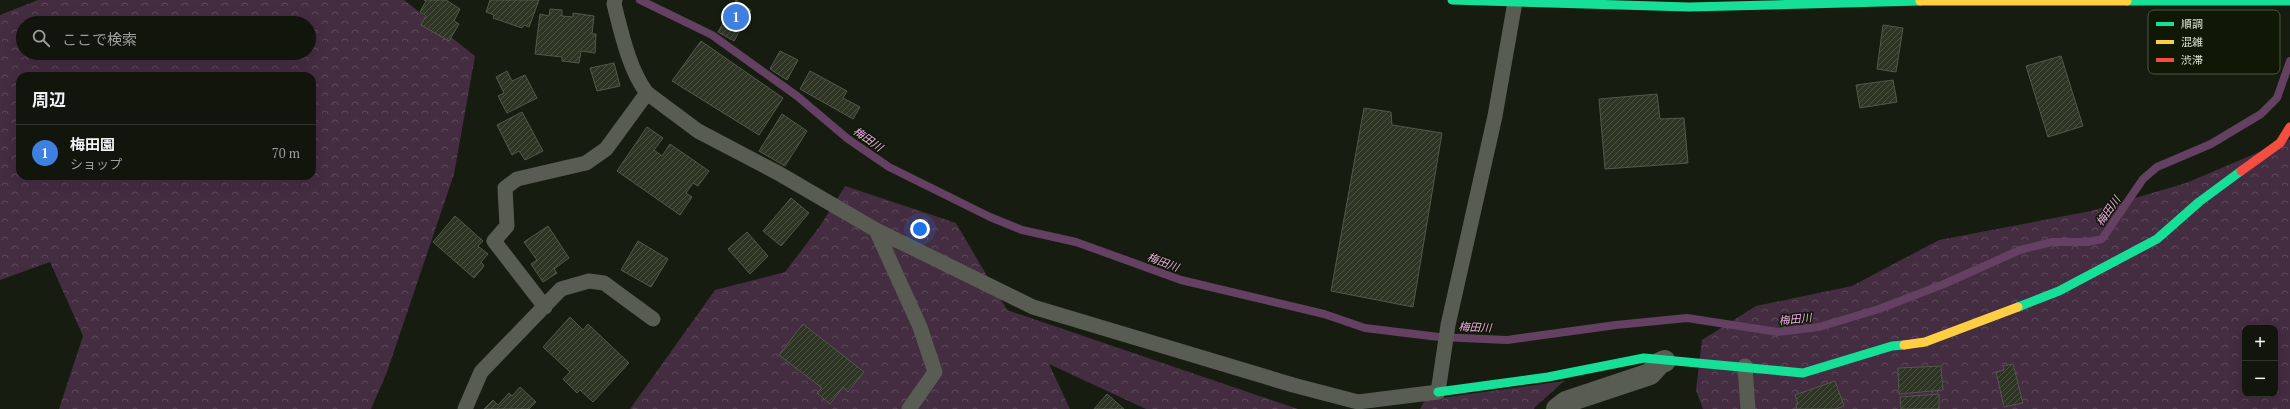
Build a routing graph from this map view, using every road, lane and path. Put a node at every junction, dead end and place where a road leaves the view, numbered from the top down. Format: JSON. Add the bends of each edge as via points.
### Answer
{"nodes":[{"id":1,"x":1452,"y":0,"type":"edge"},
{"id":2,"x":613,"y":1,"type":"edge"},
{"id":3,"x":1868,"y":1,"type":"edge"},
{"id":4,"x":2290,"y":1,"type":"edge"},
{"id":5,"x":1515,"y":2,"type":"junction"},
{"id":6,"x":647,"y":93,"type":"junction"},
{"id":7,"x":2290,"y":126,"type":"edge"},
{"id":8,"x":876,"y":230,"type":"junction"},
{"id":9,"x":544,"y":307,"type":"junction"},
{"id":10,"x":653,"y":320,"type":"dead end"},
{"id":11,"x":1665,"y":361,"type":"junction"},
{"id":12,"x":1745,"y":366,"type":"junction"},
{"id":13,"x":1438,"y":392,"type":"junction"},
{"id":14,"x":465,"y":409,"type":"edge"},
{"id":15,"x":909,"y":409,"type":"edge"},
{"id":16,"x":1557,"y":409,"type":"edge"},
{"id":17,"x":1748,"y":409,"type":"edge"}],
"edges":[{"from":1,"to":5,"type":"street"},
{"from":2,"to":6,"type":"lane","via":[[626,48],[641,85]]},
{"from":3,"to":4,"type":"street"},
{"from":3,"to":5,"type":"street","via":[[1689,7]]},
{"from":5,"to":13,"type":"lane","via":[[1495,116],[1448,325]]},
{"from":6,"to":8,"type":"lane","via":[[698,131],[778,173]]},
{"from":6,"to":9,"type":"lane","via":[[606,150],[586,163],[517,179],[505,188],[507,226],[494,241]]},
{"from":7,"to":12,"type":"street","via":[[2280,143],[2199,202],[2157,239],[2059,292],[1925,342],[1892,346],[1803,373]]},
{"from":8,"to":13,"type":"lane","via":[[1033,307],[1292,385],[1358,402]]},
{"from":8,"to":15,"type":"lane","via":[[920,327],[935,372]]},
{"from":9,"to":10,"type":"lane","via":[[561,289],[589,281],[604,283]]},
{"from":9,"to":14,"type":"lane","via":[[482,372]]},
{"from":11,"to":12,"type":"street"},
{"from":11,"to":13,"type":"street","via":[[1644,358],[1548,377]]},
{"from":11,"to":16,"type":"street","via":[[1650,374],[1566,402]]},
{"from":12,"to":17,"type":"lane"}]}
